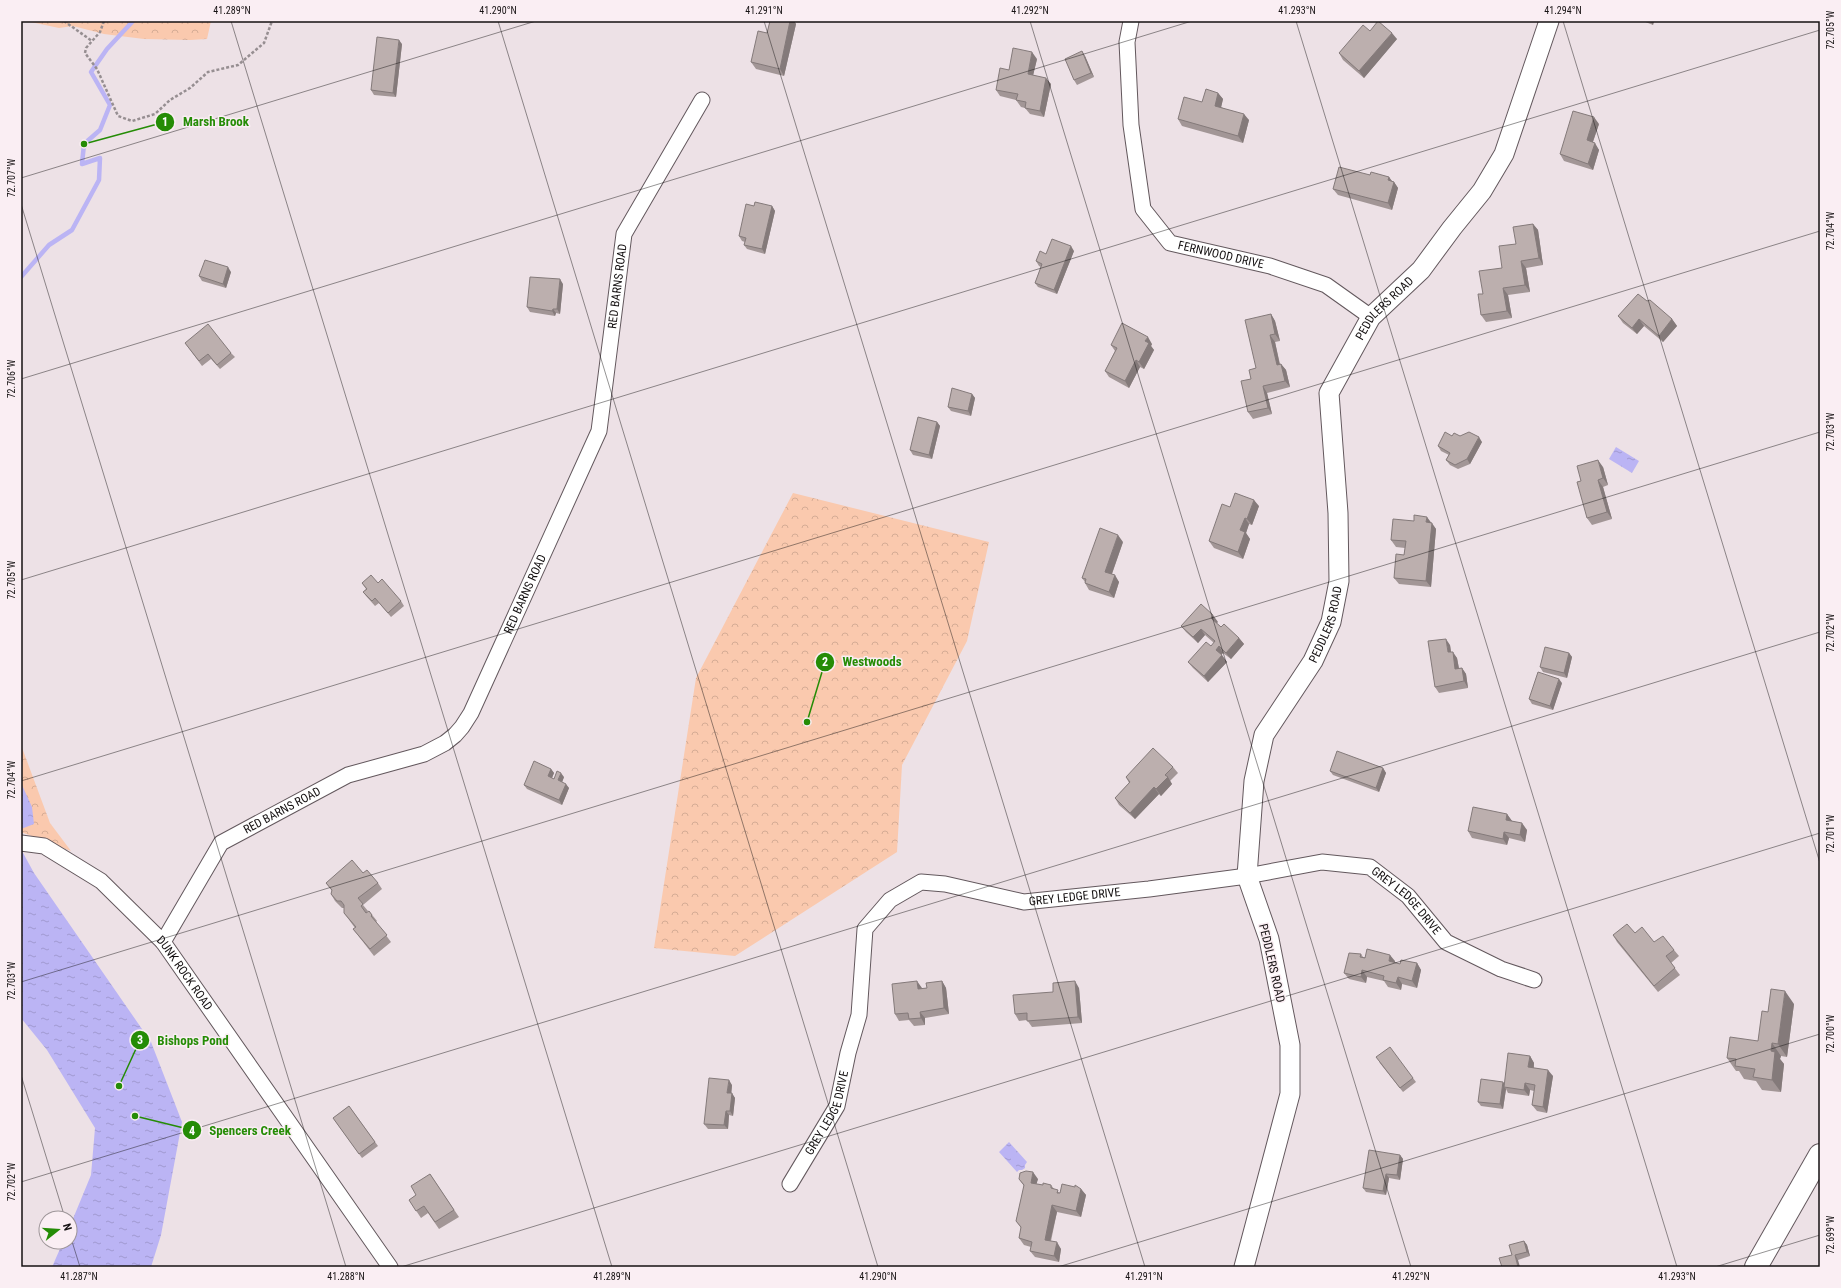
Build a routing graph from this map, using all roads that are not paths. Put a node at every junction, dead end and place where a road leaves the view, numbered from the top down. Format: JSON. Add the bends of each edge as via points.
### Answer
{"nodes":[{"id":1,"x":1131,"y":21,"type":"edge"},
{"id":2,"x":1549,"y":21,"type":"edge"},
{"id":3,"x":702,"y":100,"type":"dead end"},
{"id":4,"x":1371,"y":317,"type":"junction"},
{"id":5,"x":21,"y":843,"type":"edge"},
{"id":6,"x":1247,"y":876,"type":"junction"},
{"id":7,"x":163,"y":942,"type":"junction"},
{"id":8,"x":1534,"y":980,"type":"dead end"},
{"id":9,"x":1820,"y":1155,"type":"edge"},
{"id":10,"x":790,"y":1184,"type":"dead end"},
{"id":11,"x":390,"y":1267,"type":"edge"},
{"id":12,"x":1244,"y":1267,"type":"edge"},
{"id":13,"x":1756,"y":1267,"type":"edge"}],
"edges":[{"from":1,"to":4,"type":"street","name":"FERNWOOD DRIVE","via":[[1127,42],[1131,125],[1143,209],[1170,243],[1270,266],[1326,285]]},
{"from":2,"to":4,"type":"street","name":"PEDDLERS ROAD","via":[[1504,154],[1482,191],[1421,270]]},
{"from":3,"to":7,"type":"street","name":"RED BARNS ROAD","via":[[624,234],[599,431],[477,700],[462,727],[445,743],[424,754],[348,776],[221,843]]},
{"from":4,"to":6,"type":"street","name":"PEDDLERS ROAD","via":[[1329,393],[1338,513],[1339,581],[1331,622],[1313,661],[1264,736],[1254,781]]},
{"from":5,"to":7,"type":"street","name":"DUNK ROCK ROAD","via":[[44,846],[101,881]]},
{"from":6,"to":8,"type":"street","name":"GREY LEDGE DRIVE","via":[[1322,862],[1370,867],[1408,896],[1446,942],[1501,969]]},
{"from":6,"to":10,"type":"street","name":"GREY LEDGE DRIVE","via":[[1024,902],[945,884],[921,882],[890,900],[866,929],[859,1015],[837,1106]]},
{"from":6,"to":12,"type":"street","name":"PEDDLERS ROAD","via":[[1270,947],[1290,1045],[1290,1094]]},
{"from":7,"to":11,"type":"street","name":"DUNK ROCK ROAD"},
{"from":9,"to":13,"type":"main road"}]}
